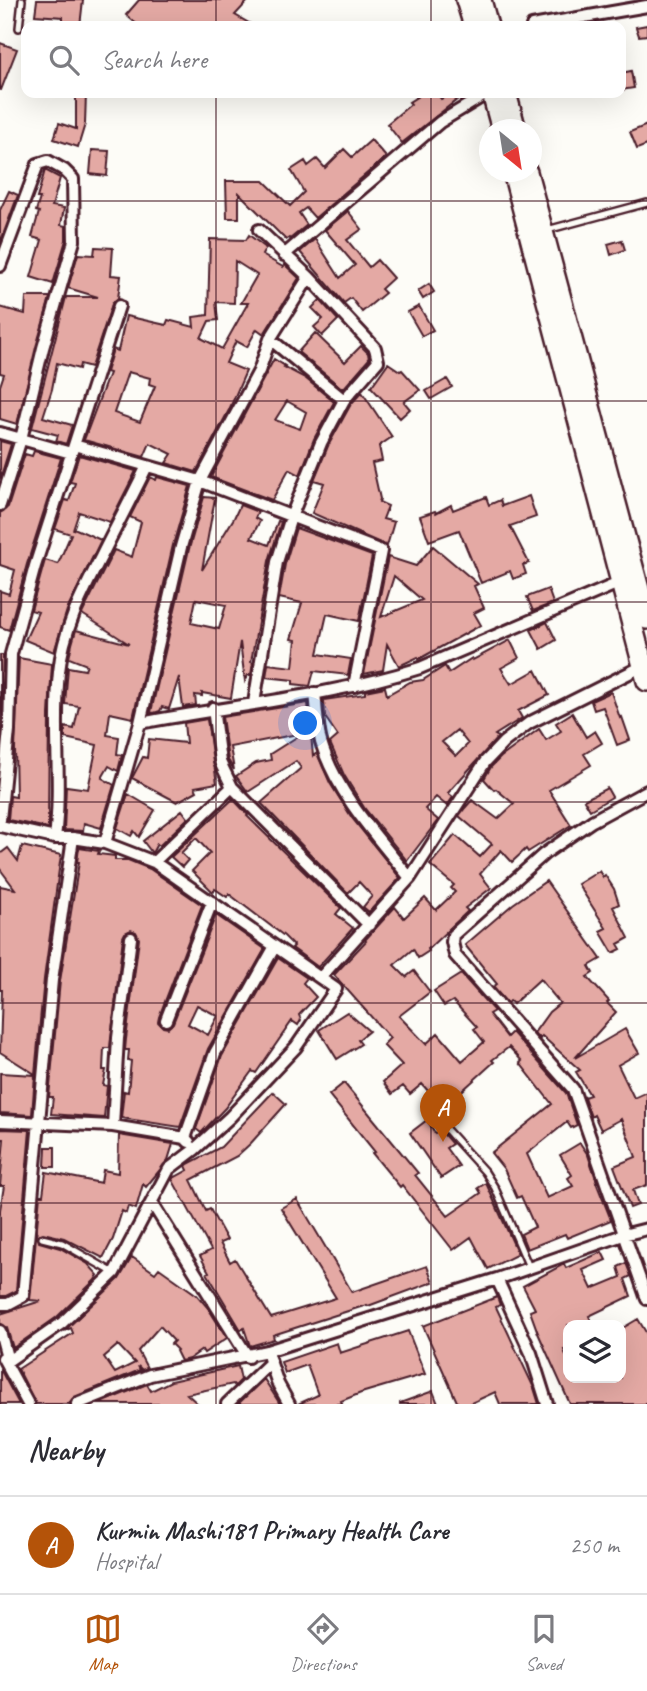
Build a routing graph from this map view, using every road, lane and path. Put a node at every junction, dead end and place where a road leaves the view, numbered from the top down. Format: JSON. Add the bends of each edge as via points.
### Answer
{"nodes":[{"id":1,"x":22,"y":0,"type":"edge"},
{"id":2,"x":466,"y":0,"type":"edge"},
{"id":3,"x":481,"y":0,"type":"edge"},
{"id":4,"x":647,"y":6,"type":"edge"},
{"id":5,"x":472,"y":21,"type":"edge"},
{"id":6,"x":487,"y":21,"type":"edge"},
{"id":7,"x":561,"y":21,"type":"edge"},
{"id":8,"x":19,"y":28,"type":"dead end"},
{"id":9,"x":481,"y":98,"type":"edge"},
{"id":10,"x":492,"y":98,"type":"edge"},
{"id":11,"x":507,"y":98,"type":"edge"},
{"id":12,"x":498,"y":119,"type":"edge"},
{"id":13,"x":513,"y":119,"type":"edge"},
{"id":14,"x":516,"y":182,"type":"edge"},
{"id":15,"x":530,"y":182,"type":"edge"},
{"id":16,"x":647,"y":203,"type":"edge"},
{"id":17,"x":259,"y":230,"type":"dead end"},
{"id":18,"x":544,"y":231,"type":"junction"},
{"id":19,"x":284,"y":255,"type":"junction"},
{"id":20,"x":0,"y":266,"type":"edge"},
{"id":21,"x":309,"y":278,"type":"junction"},
{"id":22,"x":119,"y":306,"type":"dead end"},
{"id":23,"x":270,"y":338,"type":"junction"},
{"id":24,"x":344,"y":400,"type":"junction"},
{"id":25,"x":0,"y":433,"type":"edge"},
{"id":26,"x":21,"y":439,"type":"junction"},
{"id":27,"x":73,"y":449,"type":"junction"},
{"id":28,"x":147,"y":466,"type":"junction"},
{"id":29,"x":200,"y":481,"type":"junction"},
{"id":30,"x":0,"y":505,"type":"edge"},
{"id":31,"x":291,"y":517,"type":"junction"},
{"id":32,"x":621,"y":582,"type":"junction"},
{"id":33,"x":647,"y":619,"type":"edge"},
{"id":34,"x":6,"y":652,"type":"edge"},
{"id":35,"x":645,"y":674,"type":"edge"},
{"id":36,"x":354,"y":686,"type":"junction"},
{"id":37,"x":315,"y":693,"type":"junction"},
{"id":38,"x":254,"y":703,"type":"junction"},
{"id":39,"x":213,"y":708,"type":"junction"},
{"id":40,"x":140,"y":723,"type":"junction"},
{"id":41,"x":5,"y":729,"type":"edge"},
{"id":42,"x":232,"y":787,"type":"junction"},
{"id":43,"x":647,"y":791,"type":"edge"},
{"id":44,"x":0,"y":820,"type":"edge"},
{"id":45,"x":0,"y":825,"type":"edge"},
{"id":46,"x":55,"y":838,"type":"junction"},
{"id":47,"x":73,"y":838,"type":"junction"},
{"id":48,"x":105,"y":843,"type":"junction"},
{"id":49,"x":155,"y":862,"type":"junction"},
{"id":50,"x":410,"y":878,"type":"junction"},
{"id":51,"x":212,"y":902,"type":"junction"},
{"id":52,"x":369,"y":925,"type":"junction"},
{"id":53,"x":131,"y":938,"type":"dead end"},
{"id":54,"x":274,"y":948,"type":"junction"},
{"id":55,"x":321,"y":977,"type":"junction"},
{"id":56,"x":166,"y":1020,"type":"dead end"},
{"id":57,"x":427,"y":1108,"type":"dead end"},
{"id":58,"x":0,"y":1121,"type":"edge"},
{"id":59,"x":40,"y":1124,"type":"junction"},
{"id":60,"x":113,"y":1126,"type":"junction"},
{"id":61,"x":185,"y":1138,"type":"junction"},
{"id":62,"x":194,"y":1150,"type":"junction"},
{"id":63,"x":152,"y":1203,"type":"junction"},
{"id":64,"x":647,"y":1229,"type":"edge"},
{"id":65,"x":623,"y":1235,"type":"junction"},
{"id":66,"x":42,"y":1238,"type":"dead end"},
{"id":67,"x":529,"y":1268,"type":"junction"},
{"id":68,"x":114,"y":1273,"type":"junction"},
{"id":69,"x":497,"y":1279,"type":"junction"},
{"id":70,"x":647,"y":1299,"type":"edge"},
{"id":71,"x":0,"y":1304,"type":"edge"},
{"id":72,"x":0,"y":1331,"type":"edge"},
{"id":73,"x":0,"y":1340,"type":"edge"},
{"id":74,"x":248,"y":1357,"type":"junction"},
{"id":75,"x":269,"y":1357,"type":"junction"},
{"id":76,"x":29,"y":1404,"type":"edge"},
{"id":77,"x":77,"y":1404,"type":"edge"},
{"id":78,"x":227,"y":1404,"type":"edge"},
{"id":79,"x":289,"y":1404,"type":"edge"},
{"id":80,"x":547,"y":1404,"type":"edge"}],
"edges":[{"from":1,"to":8,"type":"lane"},
{"from":2,"to":5,"type":"highway"},
{"from":3,"to":6,"type":"highway"},
{"from":4,"to":7,"type":"street"},
{"from":9,"to":19,"type":"street","via":[[440,122]]},
{"from":10,"to":12,"type":"highway"},
{"from":11,"to":13,"type":"highway"},
{"from":14,"to":32,"type":"highway"},
{"from":15,"to":18,"type":"highway"},
{"from":16,"to":18,"type":"lane"},
{"from":17,"to":19,"type":"street"},
{"from":18,"to":33,"type":"highway"},
{"from":19,"to":21,"type":"street"},
{"from":20,"to":26,"type":"street","via":[[38,164],[48,161],[73,179],[74,242]]},
{"from":21,"to":23,"type":"street"},
{"from":21,"to":24,"type":"street","via":[[378,355],[378,361]]},
{"from":22,"to":27,"type":"street"},
{"from":23,"to":24,"type":"street"},
{"from":23,"to":29,"type":"street","via":[[259,371]]},
{"from":24,"to":31,"type":"street"},
{"from":25,"to":26,"type":"street"},
{"from":26,"to":27,"type":"street"},
{"from":26,"to":30,"type":"street"},
{"from":27,"to":28,"type":"street"},
{"from":27,"to":34,"type":"street"},
{"from":28,"to":29,"type":"street"},
{"from":28,"to":46,"type":"street","via":[[68,627],[59,670]]},
{"from":29,"to":31,"type":"street"},
{"from":29,"to":40,"type":"street"},
{"from":31,"to":36,"type":"street","via":[[381,551]]},
{"from":31,"to":38,"type":"street","via":[[277,562]]},
{"from":32,"to":35,"type":"highway"},
{"from":32,"to":36,"type":"street","via":[[420,668]]},
{"from":34,"to":41,"type":"street"},
{"from":35,"to":50,"type":"street","via":[[529,723],[504,742],[485,762]]},
{"from":36,"to":37,"type":"street"},
{"from":37,"to":38,"type":"street"},
{"from":37,"to":50,"type":"street","via":[[321,740],[339,782]]},
{"from":38,"to":39,"type":"street"},
{"from":39,"to":40,"type":"street"},
{"from":39,"to":42,"type":"street","via":[[220,762]]},
{"from":40,"to":48,"type":"street"},
{"from":41,"to":44,"type":"street"},
{"from":42,"to":49,"type":"street"},
{"from":42,"to":52,"type":"street"},
{"from":43,"to":65,"type":"street","via":[[544,854],[453,936],[452,942],[455,955],[573,1089]]},
{"from":45,"to":46,"type":"street"},
{"from":46,"to":47,"type":"street"},
{"from":47,"to":48,"type":"street"},
{"from":47,"to":59,"type":"street","via":[[52,980]]},
{"from":48,"to":49,"type":"street"},
{"from":49,"to":51,"type":"street"},
{"from":50,"to":52,"type":"street"},
{"from":51,"to":54,"type":"street"},
{"from":51,"to":56,"type":"street"},
{"from":52,"to":55,"type":"street"},
{"from":53,"to":60,"type":"street"},
{"from":54,"to":55,"type":"street"},
{"from":54,"to":61,"type":"street","via":[[215,1053]]},
{"from":55,"to":62,"type":"street","via":[[335,989],[296,1046]]},
{"from":57,"to":67,"type":"lane","via":[[490,1180]]},
{"from":58,"to":59,"type":"street"},
{"from":59,"to":60,"type":"street"},
{"from":59,"to":71,"type":"street","via":[[23,1296]]},
{"from":60,"to":61,"type":"street"},
{"from":61,"to":62,"type":"street"},
{"from":62,"to":63,"type":"street","via":[[169,1169]]},
{"from":63,"to":68,"type":"street"},
{"from":63,"to":74,"type":"street"},
{"from":64,"to":65,"type":"street"},
{"from":65,"to":67,"type":"street"},
{"from":65,"to":70,"type":"street"},
{"from":66,"to":68,"type":"lane","via":[[62,1243]]},
{"from":67,"to":69,"type":"street"},
{"from":68,"to":72,"type":"street","via":[[62,1323],[8,1361]]},
{"from":69,"to":75,"type":"street"},
{"from":69,"to":80,"type":"street","via":[[531,1353]]},
{"from":73,"to":76,"type":"street","via":[[3,1362]]},
{"from":74,"to":75,"type":"street"},
{"from":74,"to":77,"type":"street","via":[[150,1375]]},
{"from":75,"to":78,"type":"street"},
{"from":75,"to":79,"type":"street"}]}
